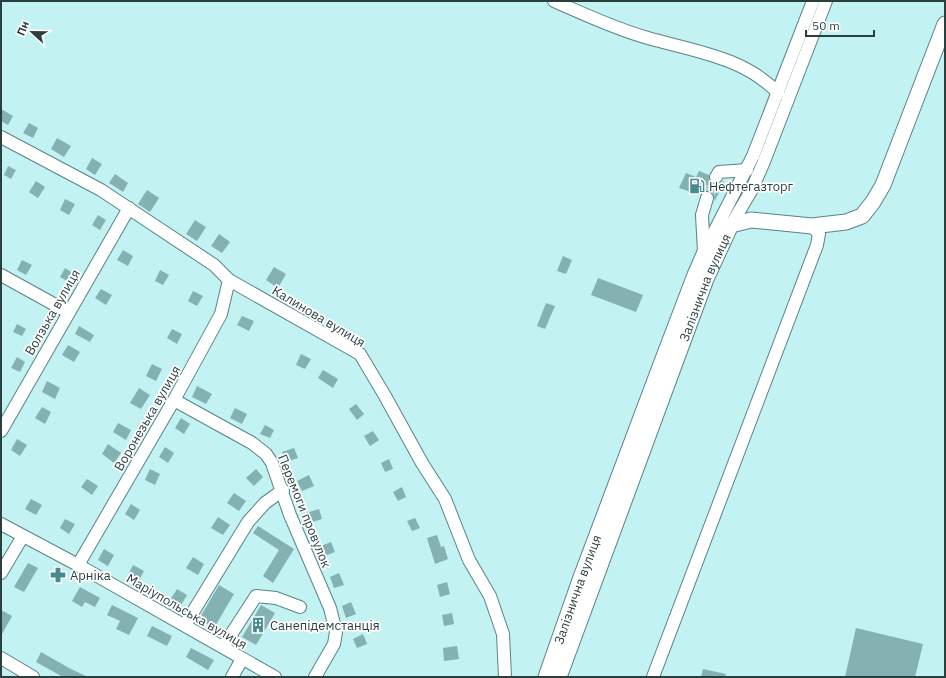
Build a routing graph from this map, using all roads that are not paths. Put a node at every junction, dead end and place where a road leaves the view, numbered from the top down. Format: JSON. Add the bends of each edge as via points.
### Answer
{"nodes":[{"id":1,"x":554,"y":1,"type":"edge"},
{"id":2,"x":813,"y":1,"type":"edge"},
{"id":3,"x":826,"y":1,"type":"edge"},
{"id":4,"x":945,"y":24,"type":"edge"},
{"id":5,"x":778,"y":93,"type":"junction"},
{"id":6,"x":1,"y":137,"type":"edge"},
{"id":7,"x":747,"y":170,"type":"junction"},
{"id":8,"x":716,"y":178,"type":"tunnel mouth"},
{"id":9,"x":707,"y":198,"type":"tunnel mouth"},
{"id":10,"x":128,"y":208,"type":"junction"},
{"id":11,"x":731,"y":225,"type":"junction"},
{"id":12,"x":812,"y":226,"type":"junction"},
{"id":13,"x":707,"y":248,"type":"junction"},
{"id":14,"x":1,"y":275,"type":"edge"},
{"id":15,"x":229,"y":280,"type":"junction"},
{"id":16,"x":68,"y":312,"type":"junction"},
{"id":17,"x":174,"y":400,"type":"junction"},
{"id":18,"x":1,"y":431,"type":"edge"},
{"id":19,"x":283,"y":490,"type":"junction"},
{"id":20,"x":1,"y":524,"type":"edge"},
{"id":21,"x":23,"y":536,"type":"junction"},
{"id":22,"x":78,"y":565,"type":"junction"},
{"id":23,"x":1,"y":573,"type":"edge"},
{"id":24,"x":300,"y":607,"type":"dead end"},
{"id":25,"x":186,"y":625,"type":"junction"},
{"id":26,"x":223,"y":647,"type":"junction"},
{"id":27,"x":1,"y":658,"type":"edge"},
{"id":28,"x":242,"y":658,"type":"junction"},
{"id":29,"x":34,"y":677,"type":"edge"},
{"id":30,"x":232,"y":677,"type":"edge"},
{"id":31,"x":275,"y":677,"type":"edge"},
{"id":32,"x":315,"y":677,"type":"edge"},
{"id":33,"x":505,"y":677,"type":"edge"},
{"id":34,"x":546,"y":677,"type":"edge"},
{"id":35,"x":559,"y":677,"type":"edge"},
{"id":36,"x":653,"y":677,"type":"edge"}],
"edges":[{"from":1,"to":5,"type":"street","via":[[647,38],[739,64],[768,83]]},
{"from":2,"to":5,"type":"street"},
{"from":3,"to":11,"type":"street","via":[[763,164]]},
{"from":4,"to":12,"type":"main road","via":[[901,141],[873,202],[862,216],[846,222]]},
{"from":5,"to":7,"type":"street"},
{"from":6,"to":10,"type":"street","name":"Калинова вулиця","via":[[101,190]]},
{"from":7,"to":8,"type":"street","via":[[719,172]]},
{"from":7,"to":13,"type":"street"},
{"from":9,"to":13,"type":"street","via":[[702,215]]},
{"from":10,"to":15,"type":"street","name":"Калинова вулиця","via":[[214,265]]},
{"from":10,"to":16,"type":"street","name":"Волзька вулиця"},
{"from":11,"to":12,"type":"main road","via":[[751,220]]},
{"from":11,"to":13,"type":"main road","name":"Залізнична вулиця"},
{"from":11,"to":35,"type":"main road","name":"Залізнична вулиця","via":[[706,279]]},
{"from":12,"to":36,"type":"street","via":[[819,234],[817,245]]},
{"from":13,"to":34,"type":"main road","name":"Залізнична вулиця","via":[[694,275]]},
{"from":14,"to":16,"type":"street"},
{"from":15,"to":17,"type":"street","name":"Воронезька вулиця","via":[[221,314]]},
{"from":15,"to":33,"type":"street","name":"Калинова вулиця","via":[[360,354],[422,464],[445,499],[469,560],[490,596],[503,634]]},
{"from":16,"to":18,"type":"street","name":"Волзька вулиця"},
{"from":17,"to":19,"type":"street","name":"Перемоги провулок","via":[[252,443],[266,454]]},
{"from":17,"to":22,"type":"street","name":"Воронезька вулиця"},
{"from":19,"to":25,"type":"street","via":[[265,503],[248,522]]},
{"from":19,"to":32,"type":"street","name":"Перемоги провулок","via":[[290,515],[330,608],[336,632],[334,644]]},
{"from":20,"to":21,"type":"street","name":"Маріупольська вулиця"},
{"from":21,"to":22,"type":"street","name":"Маріупольська вулиця"},
{"from":21,"to":23,"type":"street"},
{"from":22,"to":25,"type":"street","name":"Маріупольська вулиця"},
{"from":24,"to":26,"type":"street","via":[[276,598],[256,596]]},
{"from":25,"to":26,"type":"street","name":"Маріупольська вулиця"},
{"from":26,"to":28,"type":"street","name":"Маріупольська вулиця"},
{"from":27,"to":29,"type":"street"},
{"from":28,"to":30,"type":"street"},
{"from":28,"to":31,"type":"street","name":"Маріупольська вулиця"}]}
